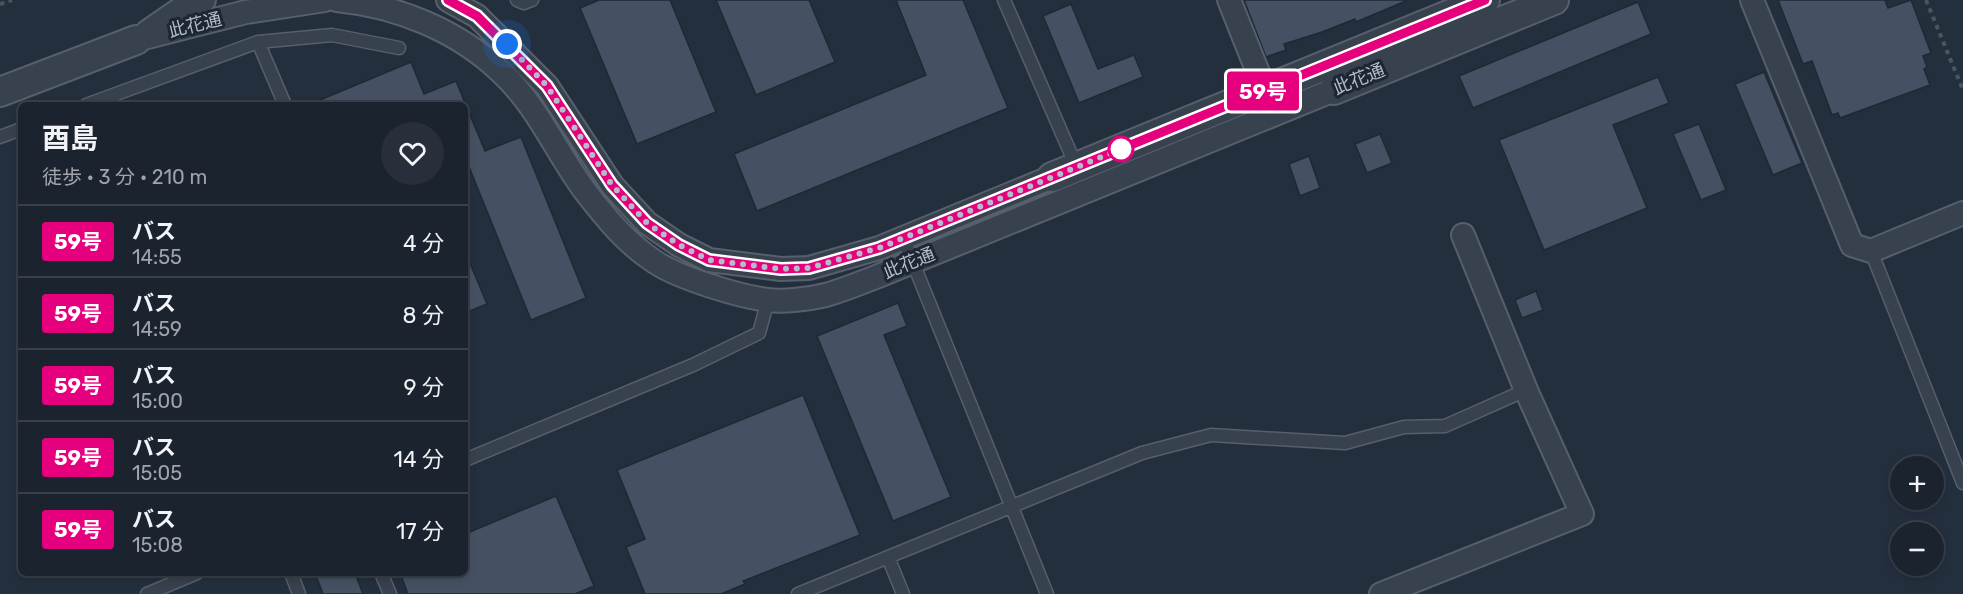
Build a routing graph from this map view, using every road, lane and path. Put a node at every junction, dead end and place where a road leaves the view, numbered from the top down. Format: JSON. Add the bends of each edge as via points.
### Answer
{"nodes":[{"id":1,"x":12,"y":0,"type":"edge"},
{"id":2,"x":204,"y":0,"type":"edge"},
{"id":3,"x":325,"y":0,"type":"edge"},
{"id":4,"x":337,"y":0,"type":"edge"},
{"id":5,"x":448,"y":0,"type":"edge"},
{"id":6,"x":517,"y":0,"type":"edge"},
{"id":7,"x":532,"y":0,"type":"edge"},
{"id":8,"x":1004,"y":0,"type":"edge"},
{"id":9,"x":1229,"y":0,"type":"edge"},
{"id":10,"x":1485,"y":0,"type":"edge"},
{"id":11,"x":1554,"y":0,"type":"edge"},
{"id":12,"x":1752,"y":0,"type":"edge"},
{"id":13,"x":1926,"y":0,"type":"edge"},
{"id":14,"x":0,"y":4,"type":"edge"},
{"id":15,"x":136,"y":40,"type":"junction"},
{"id":16,"x":258,"y":42,"type":"junction"},
{"id":17,"x":399,"y":48,"type":"dead end"},
{"id":18,"x":1265,"y":90,"type":"junction"},
{"id":19,"x":1334,"y":90,"type":"joint"},
{"id":20,"x":1963,"y":90,"type":"edge"},
{"id":21,"x":0,"y":92,"type":"edge"},
{"id":22,"x":94,"y":102,"type":"edge"},
{"id":23,"x":284,"y":102,"type":"edge"},
{"id":24,"x":18,"y":130,"type":"edge"},
{"id":25,"x":0,"y":137,"type":"edge"},
{"id":26,"x":1072,"y":179,"type":"junction"},
{"id":27,"x":1963,"y":213,"type":"edge"},
{"id":28,"x":1463,"y":235,"type":"dead end"},
{"id":29,"x":903,"y":238,"type":"junction"},
{"id":30,"x":1872,"y":251,"type":"junction"},
{"id":31,"x":914,"y":262,"type":"junction"},
{"id":32,"x":768,"y":300,"type":"junction"},
{"id":33,"x":1526,"y":390,"type":"junction"},
{"id":34,"x":468,"y":459,"type":"edge"},
{"id":35,"x":1963,"y":483,"type":"edge"},
{"id":36,"x":1011,"y":507,"type":"junction"},
{"id":37,"x":888,"y":557,"type":"junction"},
{"id":38,"x":190,"y":576,"type":"edge"},
{"id":39,"x":292,"y":576,"type":"edge"},
{"id":40,"x":382,"y":576,"type":"edge"},
{"id":41,"x":147,"y":594,"type":"edge"},
{"id":42,"x":299,"y":594,"type":"edge"},
{"id":43,"x":390,"y":594,"type":"edge"},
{"id":44,"x":798,"y":594,"type":"edge"},
{"id":45,"x":903,"y":594,"type":"edge"},
{"id":46,"x":1047,"y":594,"type":"edge"},
{"id":47,"x":1381,"y":594,"type":"edge"}],
"edges":[{"from":1,"to":14,"type":"path"},
{"from":2,"to":15,"type":"street","name":"此花通","via":[[183,7]]},
{"from":3,"to":15,"type":"street","name":"此花通","via":[[246,12]]},
{"from":4,"to":32,"type":"street","name":"此花通","via":[[405,14],[475,51],[525,97],[584,190],[618,232],[655,262],[693,280]]},
{"from":5,"to":29,"type":"street","name":"此花通","via":[[477,16],[547,86],[612,185],[647,223],[679,245],[709,260],[781,269],[809,268]]},
{"from":6,"to":7,"type":"lane"},
{"from":8,"to":26,"type":"lane"},
{"from":9,"to":18,"type":"street"},
{"from":10,"to":18,"type":"street","name":"此花通"},
{"from":11,"to":19,"type":"street","name":"此花通"},
{"from":12,"to":30,"type":"street","via":[[1852,245]]},
{"from":13,"to":20,"type":"path"},
{"from":15,"to":21,"type":"street","name":"此花通"},
{"from":16,"to":17,"type":"lane","via":[[332,34]]},
{"from":16,"to":22,"type":"lane"},
{"from":16,"to":23,"type":"lane"},
{"from":18,"to":26,"type":"street","name":"此花通"},
{"from":19,"to":26,"type":"street","name":"此花通"},
{"from":24,"to":25,"type":"lane"},
{"from":26,"to":29,"type":"street","name":"此花通"},
{"from":26,"to":31,"type":"street","name":"此花通"},
{"from":27,"to":30,"type":"street"},
{"from":28,"to":33,"type":"street"},
{"from":29,"to":31,"type":"lane"},
{"from":30,"to":35,"type":"lane"},
{"from":31,"to":32,"type":"street","name":"此花通","via":[[824,295]]},
{"from":31,"to":36,"type":"lane"},
{"from":32,"to":34,"type":"lane","via":[[759,333],[693,365]]},
{"from":33,"to":36,"type":"lane","via":[[1445,426],[1404,426],[1345,443],[1211,435],[1142,453]]},
{"from":33,"to":47,"type":"street","via":[[1582,514]]},
{"from":36,"to":37,"type":"lane"},
{"from":36,"to":46,"type":"lane"},
{"from":37,"to":44,"type":"lane"},
{"from":37,"to":45,"type":"lane"},
{"from":38,"to":41,"type":"lane"},
{"from":39,"to":42,"type":"lane"},
{"from":40,"to":43,"type":"lane"}]}
